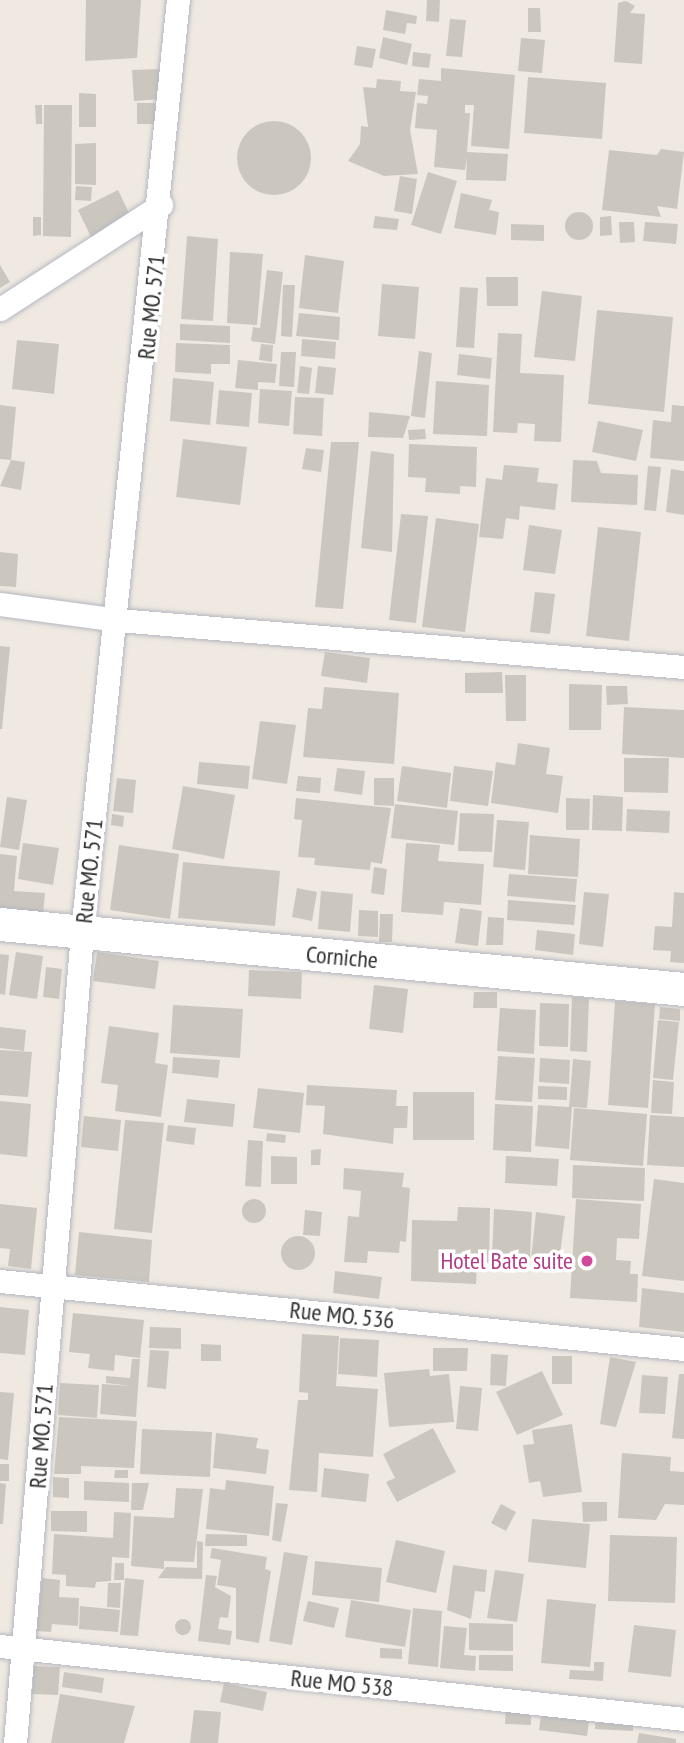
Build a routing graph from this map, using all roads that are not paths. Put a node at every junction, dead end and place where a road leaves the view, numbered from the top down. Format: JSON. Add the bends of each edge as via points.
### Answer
{"nodes":[{"id":1,"x":178,"y":0,"type":"edge"},
{"id":2,"x":161,"y":205,"type":"junction"},
{"id":3,"x":0,"y":309,"type":"edge"},
{"id":4,"x":0,"y":604,"type":"edge"},
{"id":5,"x":118,"y":620,"type":"junction"},
{"id":6,"x":684,"y":667,"type":"edge"},
{"id":7,"x":0,"y":925,"type":"edge"},
{"id":8,"x":82,"y":933,"type":"junction"},
{"id":9,"x":684,"y":989,"type":"edge"},
{"id":10,"x":0,"y":1281,"type":"edge"},
{"id":11,"x":51,"y":1286,"type":"junction"},
{"id":12,"x":684,"y":1349,"type":"edge"},
{"id":13,"x":0,"y":1646,"type":"edge"},
{"id":14,"x":27,"y":1649,"type":"junction"},
{"id":15,"x":684,"y":1719,"type":"edge"},
{"id":16,"x":15,"y":1743,"type":"edge"}],
"edges":[{"from":1,"to":2,"type":"street","name":"Rue MO. 571"},
{"from":2,"to":3,"type":"street"},
{"from":2,"to":5,"type":"street","name":"Rue MO. 571"},
{"from":4,"to":5,"type":"street"},
{"from":5,"to":6,"type":"street"},
{"from":5,"to":8,"type":"street","name":"Rue MO. 571"},
{"from":7,"to":8,"type":"street","name":"Corniche"},
{"from":8,"to":9,"type":"street","name":"Corniche"},
{"from":8,"to":11,"type":"street","name":"Rue MO. 571"},
{"from":10,"to":11,"type":"street","name":"Rue MO. 536"},
{"from":11,"to":12,"type":"street","name":"Rue MO. 536"},
{"from":11,"to":14,"type":"street","name":"Rue MO. 571"},
{"from":13,"to":14,"type":"street","name":"Rue MO 538"},
{"from":14,"to":15,"type":"street","name":"Rue MO 538"},
{"from":14,"to":16,"type":"street","name":"Rue MO. 571"}]}
